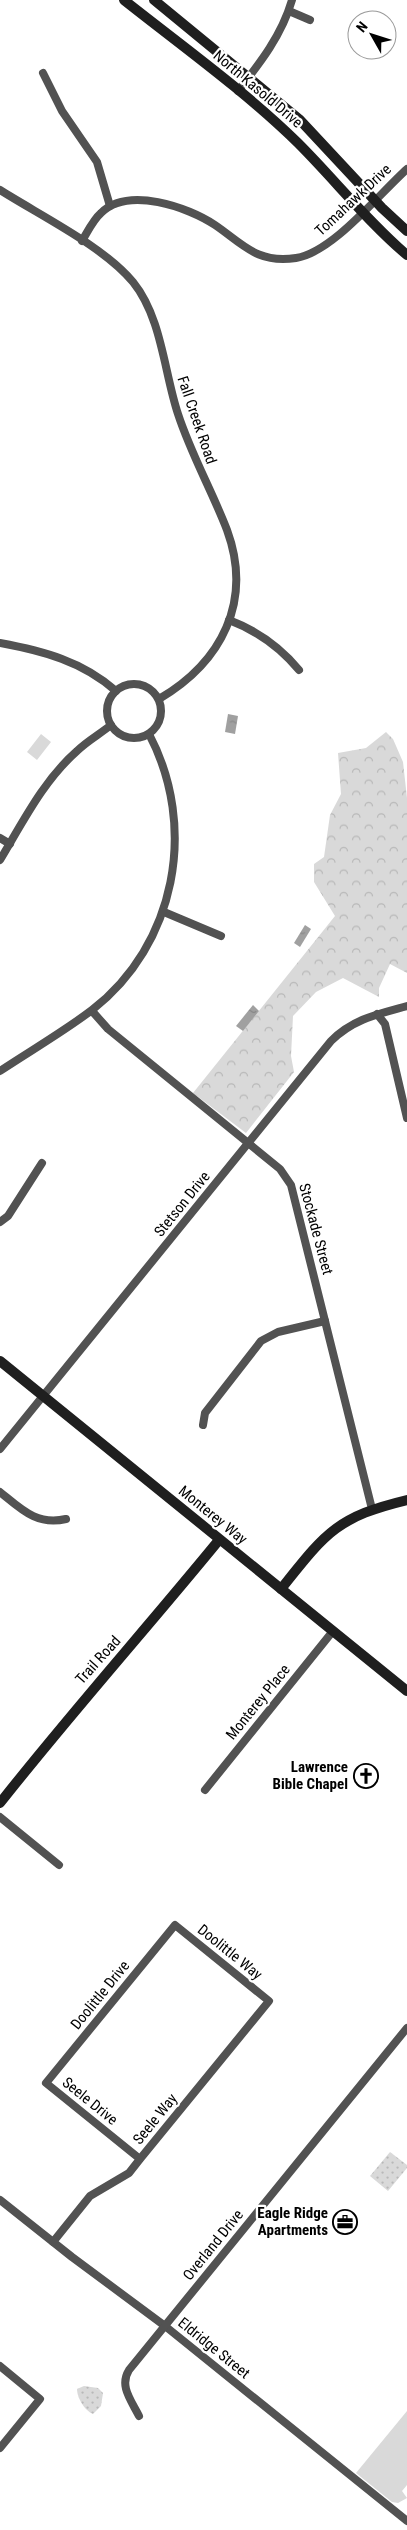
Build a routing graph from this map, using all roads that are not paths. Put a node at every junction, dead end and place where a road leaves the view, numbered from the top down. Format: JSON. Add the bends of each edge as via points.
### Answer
{"nodes":[{"id":1,"x":124,"y":0,"type":"edge"},
{"id":2,"x":154,"y":0,"type":"edge"},
{"id":3,"x":292,"y":0,"type":"edge"},
{"id":4,"x":289,"y":11,"type":"junction"},
{"id":5,"x":310,"y":20,"type":"dead end"},
{"id":6,"x":43,"y":73,"type":"dead end"},
{"id":7,"x":249,"y":77,"type":"junction"},
{"id":8,"x":238,"y":91,"type":"junction"},
{"id":9,"x":407,"y":169,"type":"edge"},
{"id":10,"x":0,"y":190,"type":"edge"},
{"id":11,"x":374,"y":200,"type":"junction"},
{"id":12,"x":110,"y":206,"type":"junction"},
{"id":13,"x":362,"y":212,"type":"junction"},
{"id":14,"x":407,"y":231,"type":"edge"},
{"id":15,"x":82,"y":241,"type":"junction"},
{"id":16,"x":407,"y":255,"type":"edge"},
{"id":17,"x":229,"y":620,"type":"junction"},
{"id":18,"x":0,"y":643,"type":"edge"},
{"id":19,"x":299,"y":670,"type":"dead end"},
{"id":20,"x":116,"y":691,"type":"junction"},
{"id":21,"x":159,"y":699,"type":"junction"},
{"id":22,"x":111,"y":725,"type":"junction"},
{"id":23,"x":149,"y":734,"type":"junction"},
{"id":24,"x":0,"y":838,"type":"edge"},
{"id":25,"x":10,"y":844,"type":"junction"},
{"id":26,"x":0,"y":860,"type":"edge"},
{"id":27,"x":164,"y":912,"type":"junction"},
{"id":28,"x":221,"y":936,"type":"dead end"},
{"id":29,"x":407,"y":1006,"type":"edge"},
{"id":30,"x":92,"y":1011,"type":"junction"},
{"id":31,"x":377,"y":1014,"type":"junction"},
{"id":32,"x":0,"y":1071,"type":"edge"},
{"id":33,"x":407,"y":1118,"type":"edge"},
{"id":34,"x":248,"y":1143,"type":"junction"},
{"id":35,"x":42,"y":1162,"type":"dead end"},
{"id":36,"x":0,"y":1222,"type":"edge"},
{"id":37,"x":325,"y":1320,"type":"junction"},
{"id":38,"x":0,"y":1361,"type":"edge"},
{"id":39,"x":44,"y":1396,"type":"junction"},
{"id":40,"x":203,"y":1425,"type":"dead end"},
{"id":41,"x":0,"y":1449,"type":"edge"},
{"id":42,"x":0,"y":1492,"type":"edge"},
{"id":43,"x":407,"y":1500,"type":"edge"},
{"id":44,"x":372,"y":1509,"type":"junction"},
{"id":45,"x":66,"y":1519,"type":"dead end"},
{"id":46,"x":219,"y":1540,"type":"junction"},
{"id":47,"x":281,"y":1589,"type":"junction"},
{"id":48,"x":333,"y":1631,"type":"junction"},
{"id":49,"x":407,"y":1691,"type":"edge"},
{"id":50,"x":205,"y":1790,"type":"dead end"},
{"id":51,"x":0,"y":1802,"type":"edge"},
{"id":52,"x":0,"y":1817,"type":"edge"},
{"id":53,"x":59,"y":1865,"type":"dead end"},
{"id":54,"x":175,"y":1925,"type":"joint"},
{"id":55,"x":269,"y":2001,"type":"joint"},
{"id":56,"x":407,"y":2028,"type":"edge"},
{"id":57,"x":46,"y":2083,"type":"joint"},
{"id":58,"x":140,"y":2160,"type":"junction"},
{"id":59,"x":0,"y":2200,"type":"edge"},
{"id":60,"x":52,"y":2242,"type":"junction"},
{"id":61,"x":165,"y":2326,"type":"junction"},
{"id":62,"x":0,"y":2366,"type":"edge"},
{"id":63,"x":139,"y":2416,"type":"dead end"},
{"id":64,"x":0,"y":2448,"type":"edge"},
{"id":65,"x":407,"y":2521,"type":"edge"}],
"edges":[{"from":1,"to":8,"type":"street","name":"North Kasold Drive"},
{"from":2,"to":7,"type":"street","name":"North Kasold Drive"},
{"from":3,"to":4,"type":"street"},
{"from":4,"to":5,"type":"street"},
{"from":4,"to":7,"type":"street","via":[[268,51]]},
{"from":6,"to":12,"type":"street","via":[[62,111],[97,162]]},
{"from":7,"to":8,"type":"street"},
{"from":7,"to":11,"type":"street","name":"North Kasold Drive","via":[[299,119]]},
{"from":8,"to":13,"type":"street","name":"North Kasold Drive","via":[[299,144]]},
{"from":9,"to":11,"type":"street","name":"Tomahawk Drive"},
{"from":10,"to":15,"type":"street","name":"Fall Creek Road"},
{"from":11,"to":13,"type":"street","name":"Tomahawk Drive"},
{"from":11,"to":14,"type":"street","name":"North Kasold Drive"},
{"from":12,"to":13,"type":"street","name":"Tomahawk Drive","via":[[120,202],[148,201],[183,209],[217,226],[248,250],[282,259],[311,254],[324,247]]},
{"from":12,"to":15,"type":"street","via":[[95,220]]},
{"from":13,"to":16,"type":"street","name":"North Kasold Drive"},
{"from":15,"to":17,"type":"street","name":"Fall Creek Road","via":[[114,261],[125,273],[153,319],[178,414],[232,547],[236,587]]},
{"from":17,"to":19,"type":"street","via":[[275,645]]},
{"from":17,"to":21,"type":"street","name":"Fall Creek Road","via":[[219,644],[200,669]]},
{"from":18,"to":20,"type":"street","via":[[70,661]]},
{"from":20,"to":21,"type":"street","via":[[123,686],[140,684]]},
{"from":20,"to":22,"type":"street","via":[[107,707]]},
{"from":21,"to":23,"type":"street","via":[[162,707],[159,722]]},
{"from":22,"to":23,"type":"street","via":[[116,732],[132,738]]},
{"from":22,"to":25,"type":"street","via":[[58,770]]},
{"from":23,"to":27,"type":"street","via":[[167,774],[176,825],[173,876]]},
{"from":24,"to":25,"type":"street"},
{"from":25,"to":26,"type":"street"},
{"from":27,"to":28,"type":"street"},
{"from":27,"to":30,"type":"street","via":[[140,960]]},
{"from":29,"to":31,"type":"street","name":"Stetson Drive"},
{"from":30,"to":32,"type":"street"},
{"from":30,"to":34,"type":"street","name":"Stockade Street","via":[[108,1029]]},
{"from":31,"to":33,"type":"street","via":[[385,1024]]},
{"from":31,"to":34,"type":"street","name":"Stetson Drive","via":[[354,1022],[331,1041]]},
{"from":34,"to":37,"type":"street","name":"Stockade Street","via":[[280,1169],[291,1185]]},
{"from":34,"to":39,"type":"street","name":"Stetson Drive"},
{"from":35,"to":36,"type":"street","via":[[8,1216]]},
{"from":37,"to":40,"type":"street","via":[[278,1332],[261,1341],[204,1413]]},
{"from":37,"to":44,"type":"street","name":"Stockade Street"},
{"from":38,"to":39,"type":"street","name":"Monterey Way"},
{"from":39,"to":41,"type":"street","name":"Stetson Drive"},
{"from":39,"to":46,"type":"street","name":"Monterey Way"},
{"from":42,"to":45,"type":"street","via":[[37,1519],[57,1522]]},
{"from":43,"to":44,"type":"street"},
{"from":44,"to":47,"type":"street","via":[[328,1533]]},
{"from":46,"to":47,"type":"street","name":"Monterey Way"},
{"from":46,"to":51,"type":"street","name":"Trail Road"},
{"from":47,"to":48,"type":"street","name":"Monterey Way"},
{"from":48,"to":49,"type":"street","name":"Monterey Way"},
{"from":48,"to":50,"type":"street","name":"Monterey Place"},
{"from":52,"to":53,"type":"street"},
{"from":54,"to":55,"type":"street","name":"Doolittle Way"},
{"from":54,"to":57,"type":"street","name":"Doolittle Drive"},
{"from":55,"to":58,"type":"street","name":"Seele Way"},
{"from":56,"to":61,"type":"street","name":"Overland Drive"},
{"from":57,"to":58,"type":"street","name":"Seele Drive"},
{"from":58,"to":60,"type":"street","name":"Seele Way","via":[[129,2173],[90,2196]]},
{"from":59,"to":60,"type":"street","name":"Eldridge Street"},
{"from":60,"to":61,"type":"street","name":"Eldridge Street"},
{"from":61,"to":63,"type":"street","name":"Overland Drive","via":[[125,2376],[125,2389]]},
{"from":61,"to":65,"type":"street","name":"Eldridge Street"},
{"from":62,"to":64,"type":"street","via":[[40,2399]]}]}
